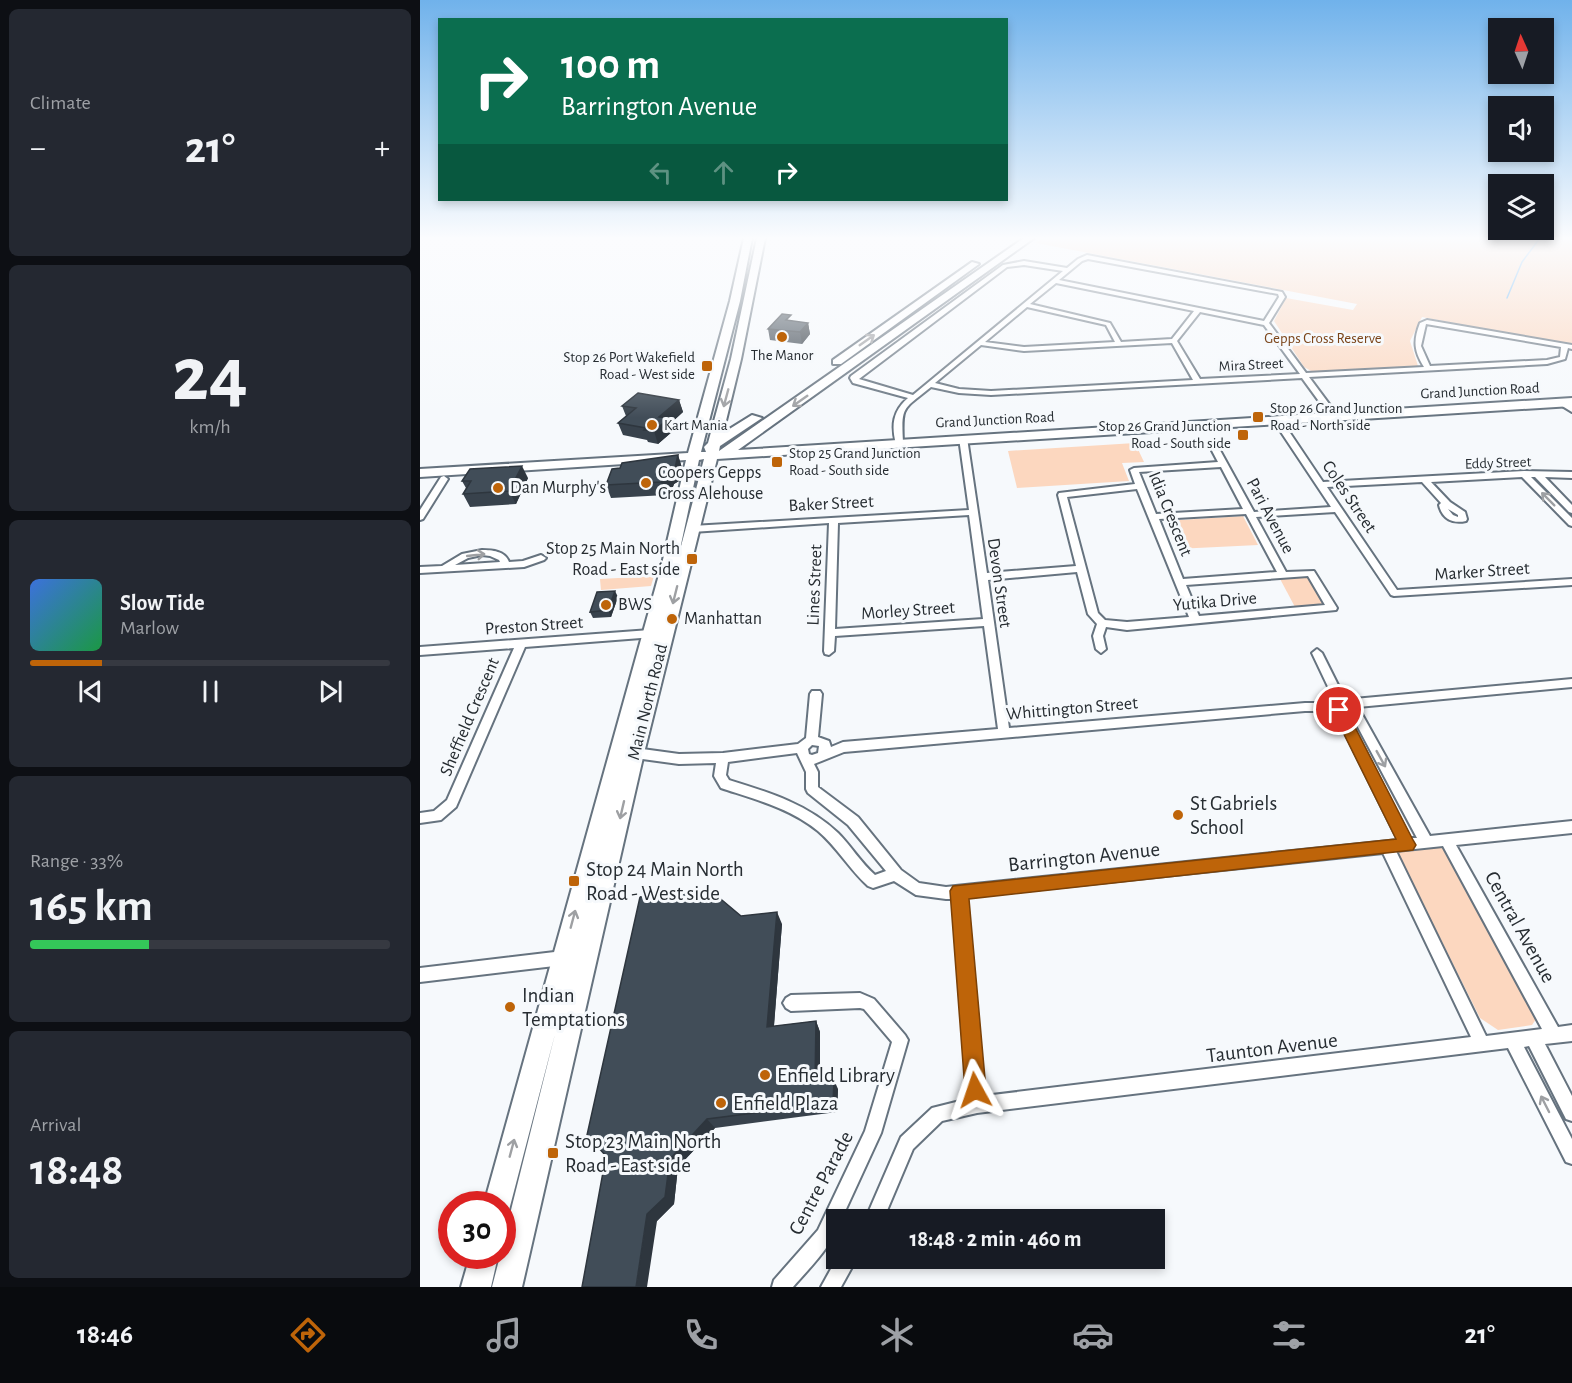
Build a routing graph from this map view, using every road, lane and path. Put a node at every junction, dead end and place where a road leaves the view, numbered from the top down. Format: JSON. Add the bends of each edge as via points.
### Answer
{"nodes":[{"id":1,"x":735,"y":298,"type":"edge"},
{"id":2,"x":749,"y":298,"type":"edge"},
{"id":3,"x":927,"y":298,"type":"edge"},
{"id":4,"x":945,"y":298,"type":"edge"},
{"id":5,"x":962,"y":298,"type":"edge"},
{"id":6,"x":1033,"y":298,"type":"edge"},
{"id":7,"x":1139,"y":298,"type":"edge"},
{"id":8,"x":1281,"y":298,"type":"edge"},
{"id":9,"x":1025,"y":305,"type":"junction"},
{"id":10,"x":1198,"y":310,"type":"junction"},
{"id":11,"x":1266,"y":323,"type":"junction"},
{"id":12,"x":1174,"y":341,"type":"junction"},
{"id":13,"x":978,"y":343,"type":"junction"},
{"id":14,"x":1119,"y":344,"type":"junction"},
{"id":15,"x":1568,"y":347,"type":"edge"},
{"id":16,"x":736,"y":359,"type":"junction"},
{"id":17,"x":720,"y":360,"type":"junction"},
{"id":18,"x":829,"y":367,"type":"junction"},
{"id":19,"x":1428,"y":368,"type":"junction"},
{"id":20,"x":842,"y":371,"type":"junction"},
{"id":21,"x":1304,"y":375,"type":"junction"},
{"id":22,"x":1197,"y":381,"type":"junction"},
{"id":23,"x":929,"y":384,"type":"junction"},
{"id":24,"x":913,"y":397,"type":"junction"},
{"id":25,"x":1570,"y":407,"type":"edge"},
{"id":26,"x":1337,"y":420,"type":"junction"},
{"id":27,"x":719,"y":424,"type":"junction"},
{"id":28,"x":1280,"y":424,"type":"junction"},
{"id":29,"x":744,"y":427,"type":"junction"},
{"id":30,"x":757,"y":431,"type":"junction"},
{"id":31,"x":698,"y":436,"type":"junction"},
{"id":32,"x":899,"y":442,"type":"junction"},
{"id":33,"x":964,"y":443,"type":"junction"},
{"id":34,"x":1212,"y":443,"type":"dead end"},
{"id":35,"x":771,"y":450,"type":"junction"},
{"id":36,"x":912,"y":450,"type":"junction"},
{"id":37,"x":726,"y":452,"type":"junction"},
{"id":38,"x":888,"y":452,"type":"junction"},
{"id":39,"x":712,"y":453,"type":"junction"},
{"id":40,"x":651,"y":457,"type":"junction"},
{"id":41,"x":695,"y":459,"type":"junction"},
{"id":42,"x":1223,"y":464,"type":"junction"},
{"id":43,"x":420,"y":473,"type":"edge"},
{"id":44,"x":1524,"y":474,"type":"junction"},
{"id":45,"x":447,"y":475,"type":"junction"},
{"id":46,"x":1538,"y":475,"type":"junction"},
{"id":47,"x":1572,"y":475,"type":"edge"},
{"id":48,"x":420,"y":480,"type":"edge"},
{"id":49,"x":1425,"y":480,"type":"junction"},
{"id":50,"x":1320,"y":485,"type":"junction"},
{"id":51,"x":1140,"y":486,"type":"junction"},
{"id":52,"x":1447,"y":504,"type":"dead end"},
{"id":53,"x":1336,"y":509,"type":"junction"},
{"id":54,"x":1572,"y":510,"type":"edge"},
{"id":55,"x":973,"y":512,"type":"junction"},
{"id":56,"x":1250,"y":513,"type":"junction"},
{"id":57,"x":1153,"y":517,"type":"junction"},
{"id":58,"x":420,"y":518,"type":"edge"},
{"id":59,"x":834,"y":520,"type":"junction"},
{"id":60,"x":1572,"y":523,"type":"edge"},
{"id":61,"x":692,"y":529,"type":"junction"},
{"id":62,"x":541,"y":558,"type":"dead end"},
{"id":63,"x":1080,"y":569,"type":"junction"},
{"id":64,"x":420,"y":570,"type":"edge"},
{"id":65,"x":1283,"y":575,"type":"junction"},
{"id":66,"x":982,"y":577,"type":"junction"},
{"id":67,"x":1180,"y":582,"type":"junction"},
{"id":68,"x":1572,"y":582,"type":"edge"},
{"id":69,"x":1394,"y":593,"type":"joint"},
{"id":70,"x":1332,"y":608,"type":"joint"},
{"id":71,"x":1195,"y":620,"type":"junction"},
{"id":72,"x":988,"y":622,"type":"junction"},
{"id":73,"x":1102,"y":623,"type":"junction"},
{"id":74,"x":658,"y":633,"type":"junction"},
{"id":75,"x":830,"y":633,"type":"junction"},
{"id":76,"x":521,"y":643,"type":"junction"},
{"id":77,"x":1101,"y":649,"type":"dead end"},
{"id":78,"x":423,"y":650,"type":"edge"},
{"id":79,"x":829,"y":651,"type":"dead end"},
{"id":80,"x":1317,"y":653,"type":"dead end"},
{"id":81,"x":420,"y":662,"type":"edge"},
{"id":82,"x":1572,"y":683,"type":"edge"},
{"id":83,"x":816,"y":694,"type":"dead end"},
{"id":84,"x":1342,"y":702,"type":"junction"},
{"id":85,"x":1004,"y":733,"type":"junction"},
{"id":86,"x":813,"y":751,"type":"junction"},
{"id":87,"x":626,"y":754,"type":"junction"},
{"id":88,"x":723,"y":758,"type":"junction"},
{"id":89,"x":420,"y":818,"type":"edge"},
{"id":90,"x":1572,"y":827,"type":"edge"},
{"id":91,"x":1447,"y":841,"type":"junction"},
{"id":92,"x":1427,"y":843,"type":"junction"},
{"id":93,"x":1407,"y":845,"type":"junction"},
{"id":94,"x":1387,"y":847,"type":"junction"},
{"id":95,"x":896,"y":874,"type":"junction"},
{"id":96,"x":959,"y":891,"type":"junction"},
{"id":97,"x":575,"y":957,"type":"junction"},
{"id":98,"x":420,"y":975,"type":"edge"},
{"id":99,"x":791,"y":1003,"type":"dead end"},
{"id":100,"x":569,"y":1027,"type":"junction"},
{"id":101,"x":1572,"y":1033,"type":"edge"},
{"id":102,"x":1554,"y":1035,"type":"junction"},
{"id":103,"x":1533,"y":1038,"type":"junction"},
{"id":104,"x":1512,"y":1040,"type":"junction"},
{"id":105,"x":1482,"y":1044,"type":"junction"},
{"id":106,"x":977,"y":1105,"type":"junction"},
{"id":107,"x":523,"y":1107,"type":"junction"},
{"id":108,"x":1572,"y":1113,"type":"edge"},
{"id":109,"x":1572,"y":1156,"type":"edge"},
{"id":110,"x":501,"y":1191,"type":"edge"},
{"id":111,"x":879,"y":1209,"type":"edge"},
{"id":112,"x":481,"y":1269,"type":"edge"},
{"id":113,"x":841,"y":1269,"type":"edge"},
{"id":114,"x":476,"y":1287,"type":"edge"},
{"id":115,"x":507,"y":1287,"type":"edge"},
{"id":116,"x":781,"y":1287,"type":"edge"},
{"id":117,"x":830,"y":1287,"type":"edge"}],
"edges":[{"from":1,"to":17,"type":"highway","name":"Main North Road"},
{"from":2,"to":16,"type":"highway","name":"Main North Road"},
{"from":18,"to":3,"type":"highway","one_way":true},
{"from":4,"to":20,"type":"highway"},
{"from":5,"to":24,"type":"street","via":[[854,378]]},
{"from":6,"to":9,"type":"street"},
{"from":7,"to":10,"type":"street"},
{"from":8,"to":11,"type":"street"},
{"from":9,"to":13,"type":"street"},
{"from":9,"to":14,"type":"street","via":[[1108,324]]},
{"from":10,"to":11,"type":"street"},
{"from":10,"to":12,"type":"street"},
{"from":11,"to":21,"type":"street"},
{"from":12,"to":14,"type":"street"},
{"from":12,"to":22,"type":"street"},
{"from":13,"to":14,"type":"street","via":[[1024,349]]},
{"from":13,"to":23,"type":"street"},
{"from":15,"to":19,"type":"street","name":"Mira Street","via":[[1563,358],[1556,361]]},
{"from":15,"to":19,"type":"street","via":[[1427,322],[1423,323],[1416,342]]},
{"from":16,"to":17,"type":"highway"},
{"from":16,"to":27,"type":"highway","name":"Main North Road","one_way":true},
{"from":17,"to":31,"type":"highway","name":"Main North Road"},
{"from":18,"to":20,"type":"highway"},
{"from":18,"to":29,"type":"highway"},
{"from":19,"to":21,"type":"street","name":"Mira Street"},
{"from":20,"to":30,"type":"highway","one_way":true},
{"from":21,"to":22,"type":"street","name":"Mira Street"},
{"from":21,"to":26,"type":"street"},
{"from":22,"to":23,"type":"street","name":"Mira Street","via":[[972,393]]},
{"from":23,"to":24,"type":"street"},
{"from":24,"to":32,"type":"street","via":[[898,415]]},
{"from":25,"to":26,"type":"highway","name":"Grand Junction Road"},
{"from":26,"to":28,"type":"highway","name":"Grand Junction Road"},
{"from":27,"to":29,"type":"highway"},
{"from":27,"to":39,"type":"highway","name":"Main North Road"},
{"from":28,"to":33,"type":"highway","name":"Grand Junction Road"},
{"from":28,"to":50,"type":"street","name":"Coles Street"},
{"from":29,"to":39,"type":"highway"},
{"from":30,"to":35,"type":"highway","via":[[758,445]]},
{"from":30,"to":37,"type":"highway"},
{"from":31,"to":40,"type":"highway","via":[[676,450]]},
{"from":31,"to":41,"type":"highway","name":"Main North Road"},
{"from":32,"to":33,"type":"highway","name":"Grand Junction Road"},
{"from":32,"to":35,"type":"highway","name":"Grand Junction Road"},
{"from":32,"to":36,"type":"highway"},
{"from":32,"to":38,"type":"highway"},
{"from":33,"to":36,"type":"highway","name":"Grand Junction Road"},
{"from":33,"to":55,"type":"street","name":"Devon Street"},
{"from":34,"to":42,"type":"street","name":"Pari Avenue"},
{"from":35,"to":37,"type":"highway","name":"Grand Junction Road"},
{"from":36,"to":38,"type":"highway","name":"Grand Junction Road"},
{"from":37,"to":39,"type":"highway"},
{"from":38,"to":39,"type":"highway","name":"Grand Junction Road"},
{"from":39,"to":41,"type":"highway","name":"Grand Junction Road"},
{"from":39,"to":61,"type":"highway","name":"Main North Road"},
{"from":40,"to":41,"type":"highway","name":"Grand Junction Road"},
{"from":40,"to":45,"type":"highway","name":"Grand Junction Road"},
{"from":41,"to":45,"type":"highway","name":"Grand Junction Road"},
{"from":41,"to":74,"type":"highway","name":"Main North Road"},
{"from":42,"to":51,"type":"street","name":"Idia Crescent","via":[[1134,470]]},
{"from":42,"to":56,"type":"street","name":"Pari Avenue"},
{"from":43,"to":45,"type":"highway","name":"Grand Junction Road"},
{"from":44,"to":46,"type":"street","name":"Eddy Street"},
{"from":44,"to":49,"type":"street","name":"Eddy Street"},
{"from":60,"to":44,"type":"street","one_way":true},
{"from":45,"to":48,"type":"highway","name":"Grand Junction Road"},
{"from":45,"to":58,"type":"street"},
{"from":46,"to":47,"type":"street","name":"Eddy Street"},
{"from":46,"to":54,"type":"street"},
{"from":49,"to":50,"type":"street","name":"Eddy Street"},
{"from":49,"to":52,"type":"street"},
{"from":50,"to":53,"type":"street","name":"Coles Street"},
{"from":51,"to":57,"type":"street","name":"Idia Crescent"},
{"from":51,"to":63,"type":"street","via":[[1062,495]]},
{"from":53,"to":56,"type":"street"},
{"from":53,"to":69,"type":"street","name":"Coles Street"},
{"from":55,"to":59,"type":"street","name":"Baker Street"},
{"from":55,"to":66,"type":"street","name":"Devon Street"},
{"from":56,"to":57,"type":"street"},
{"from":56,"to":65,"type":"street","name":"Pari Avenue"},
{"from":57,"to":67,"type":"street","name":"Idia Crescent"},
{"from":59,"to":61,"type":"street","name":"Baker Street"},
{"from":59,"to":75,"type":"street","name":"Lines Street"},
{"from":61,"to":74,"type":"highway","name":"Main North Road","one_way":true},
{"from":62,"to":64,"type":"street","via":[[524,564]]},
{"from":63,"to":66,"type":"street"},
{"from":63,"to":73,"type":"street","via":[[1094,618]]},
{"from":65,"to":67,"type":"street"},
{"from":65,"to":70,"type":"street","name":"Pari Avenue","via":[[1311,573]]},
{"from":66,"to":72,"type":"street","name":"Devon Street"},
{"from":67,"to":71,"type":"street","name":"Idia Crescent"},
{"from":68,"to":69,"type":"street","name":"Marker Street"},
{"from":70,"to":71,"type":"street","name":"Yutika Drive"},
{"from":71,"to":73,"type":"street","name":"Yutika Drive","via":[[1114,627]]},
{"from":72,"to":75,"type":"street","name":"Morley Street"},
{"from":72,"to":85,"type":"street","name":"Devon Street"},
{"from":73,"to":77,"type":"street","via":[[1098,636]]},
{"from":74,"to":76,"type":"street","name":"Preston Street"},
{"from":74,"to":87,"type":"highway","name":"Main North Road"},
{"from":75,"to":79,"type":"street","name":"Lines Street"},
{"from":76,"to":78,"type":"street","name":"Preston Street"},
{"from":76,"to":89,"type":"street","name":"Sheffield Crescent","via":[[452,803],[437,816]]},
{"from":78,"to":81,"type":"street"},
{"from":80,"to":84,"type":"street"},
{"from":82,"to":84,"type":"street","name":"Whittington Street"},
{"from":83,"to":86,"type":"street"},
{"from":84,"to":85,"type":"street","name":"Whittington Street"},
{"from":84,"to":92,"type":"street","one_way":true},
{"from":84,"to":93,"type":"street"},
{"from":85,"to":86,"type":"street","name":"Whittington Street"},
{"from":86,"to":88,"type":"street","name":"Whittington Street"},
{"from":86,"to":95,"type":"street","name":"Barrington Avenue","via":[[812,789],[853,821]]},
{"from":87,"to":88,"type":"street","name":"Whittington Street"},
{"from":87,"to":97,"type":"highway","name":"Main North Road"},
{"from":88,"to":95,"type":"street","via":[[720,776],[725,784],[779,802],[806,816],[833,837],[857,869],[873,882]]},
{"from":90,"to":91,"type":"street","name":"Barrington Avenue"},
{"from":91,"to":92,"type":"street","name":"Barrington Avenue"},
{"from":91,"to":102,"type":"street","name":"Central Avenue"},
{"from":92,"to":93,"type":"street","name":"Barrington Avenue"},
{"from":93,"to":94,"type":"street","name":"Barrington Avenue"},
{"from":94,"to":96,"type":"street","name":"Barrington Avenue"},
{"from":94,"to":105,"type":"street"},
{"from":95,"to":96,"type":"street","name":"Barrington Avenue","via":[[916,889]]},
{"from":96,"to":106,"type":"street"},
{"from":97,"to":98,"type":"street"},
{"from":97,"to":100,"type":"highway","name":"Main North Road"},
{"from":97,"to":107,"type":"highway","name":"Main North Road"},
{"from":99,"to":116,"type":"street","name":"Centre Parade","via":[[860,1000],[869,1004],[900,1040],[870,1141],[824,1236]]},
{"from":100,"to":107,"type":"highway","via":[[550,1048]]},
{"from":100,"to":115,"type":"highway","name":"Main North Road"},
{"from":101,"to":102,"type":"street","name":"Taunton Avenue"},
{"from":102,"to":103,"type":"street","name":"Taunton Avenue"},
{"from":103,"to":104,"type":"street","name":"Taunton Avenue"},
{"from":103,"to":108,"type":"street"},
{"from":104,"to":105,"type":"street","name":"Taunton Avenue"},
{"from":109,"to":104,"type":"street","one_way":true},
{"from":105,"to":106,"type":"street","name":"Taunton Avenue"},
{"from":106,"to":111,"type":"street","name":"Taunton Avenue","via":[[938,1114],[907,1143]]},
{"from":110,"to":107,"type":"highway","name":"Main North Road","one_way":true},
{"from":112,"to":114,"type":"highway"},
{"from":113,"to":117,"type":"street"}]}
